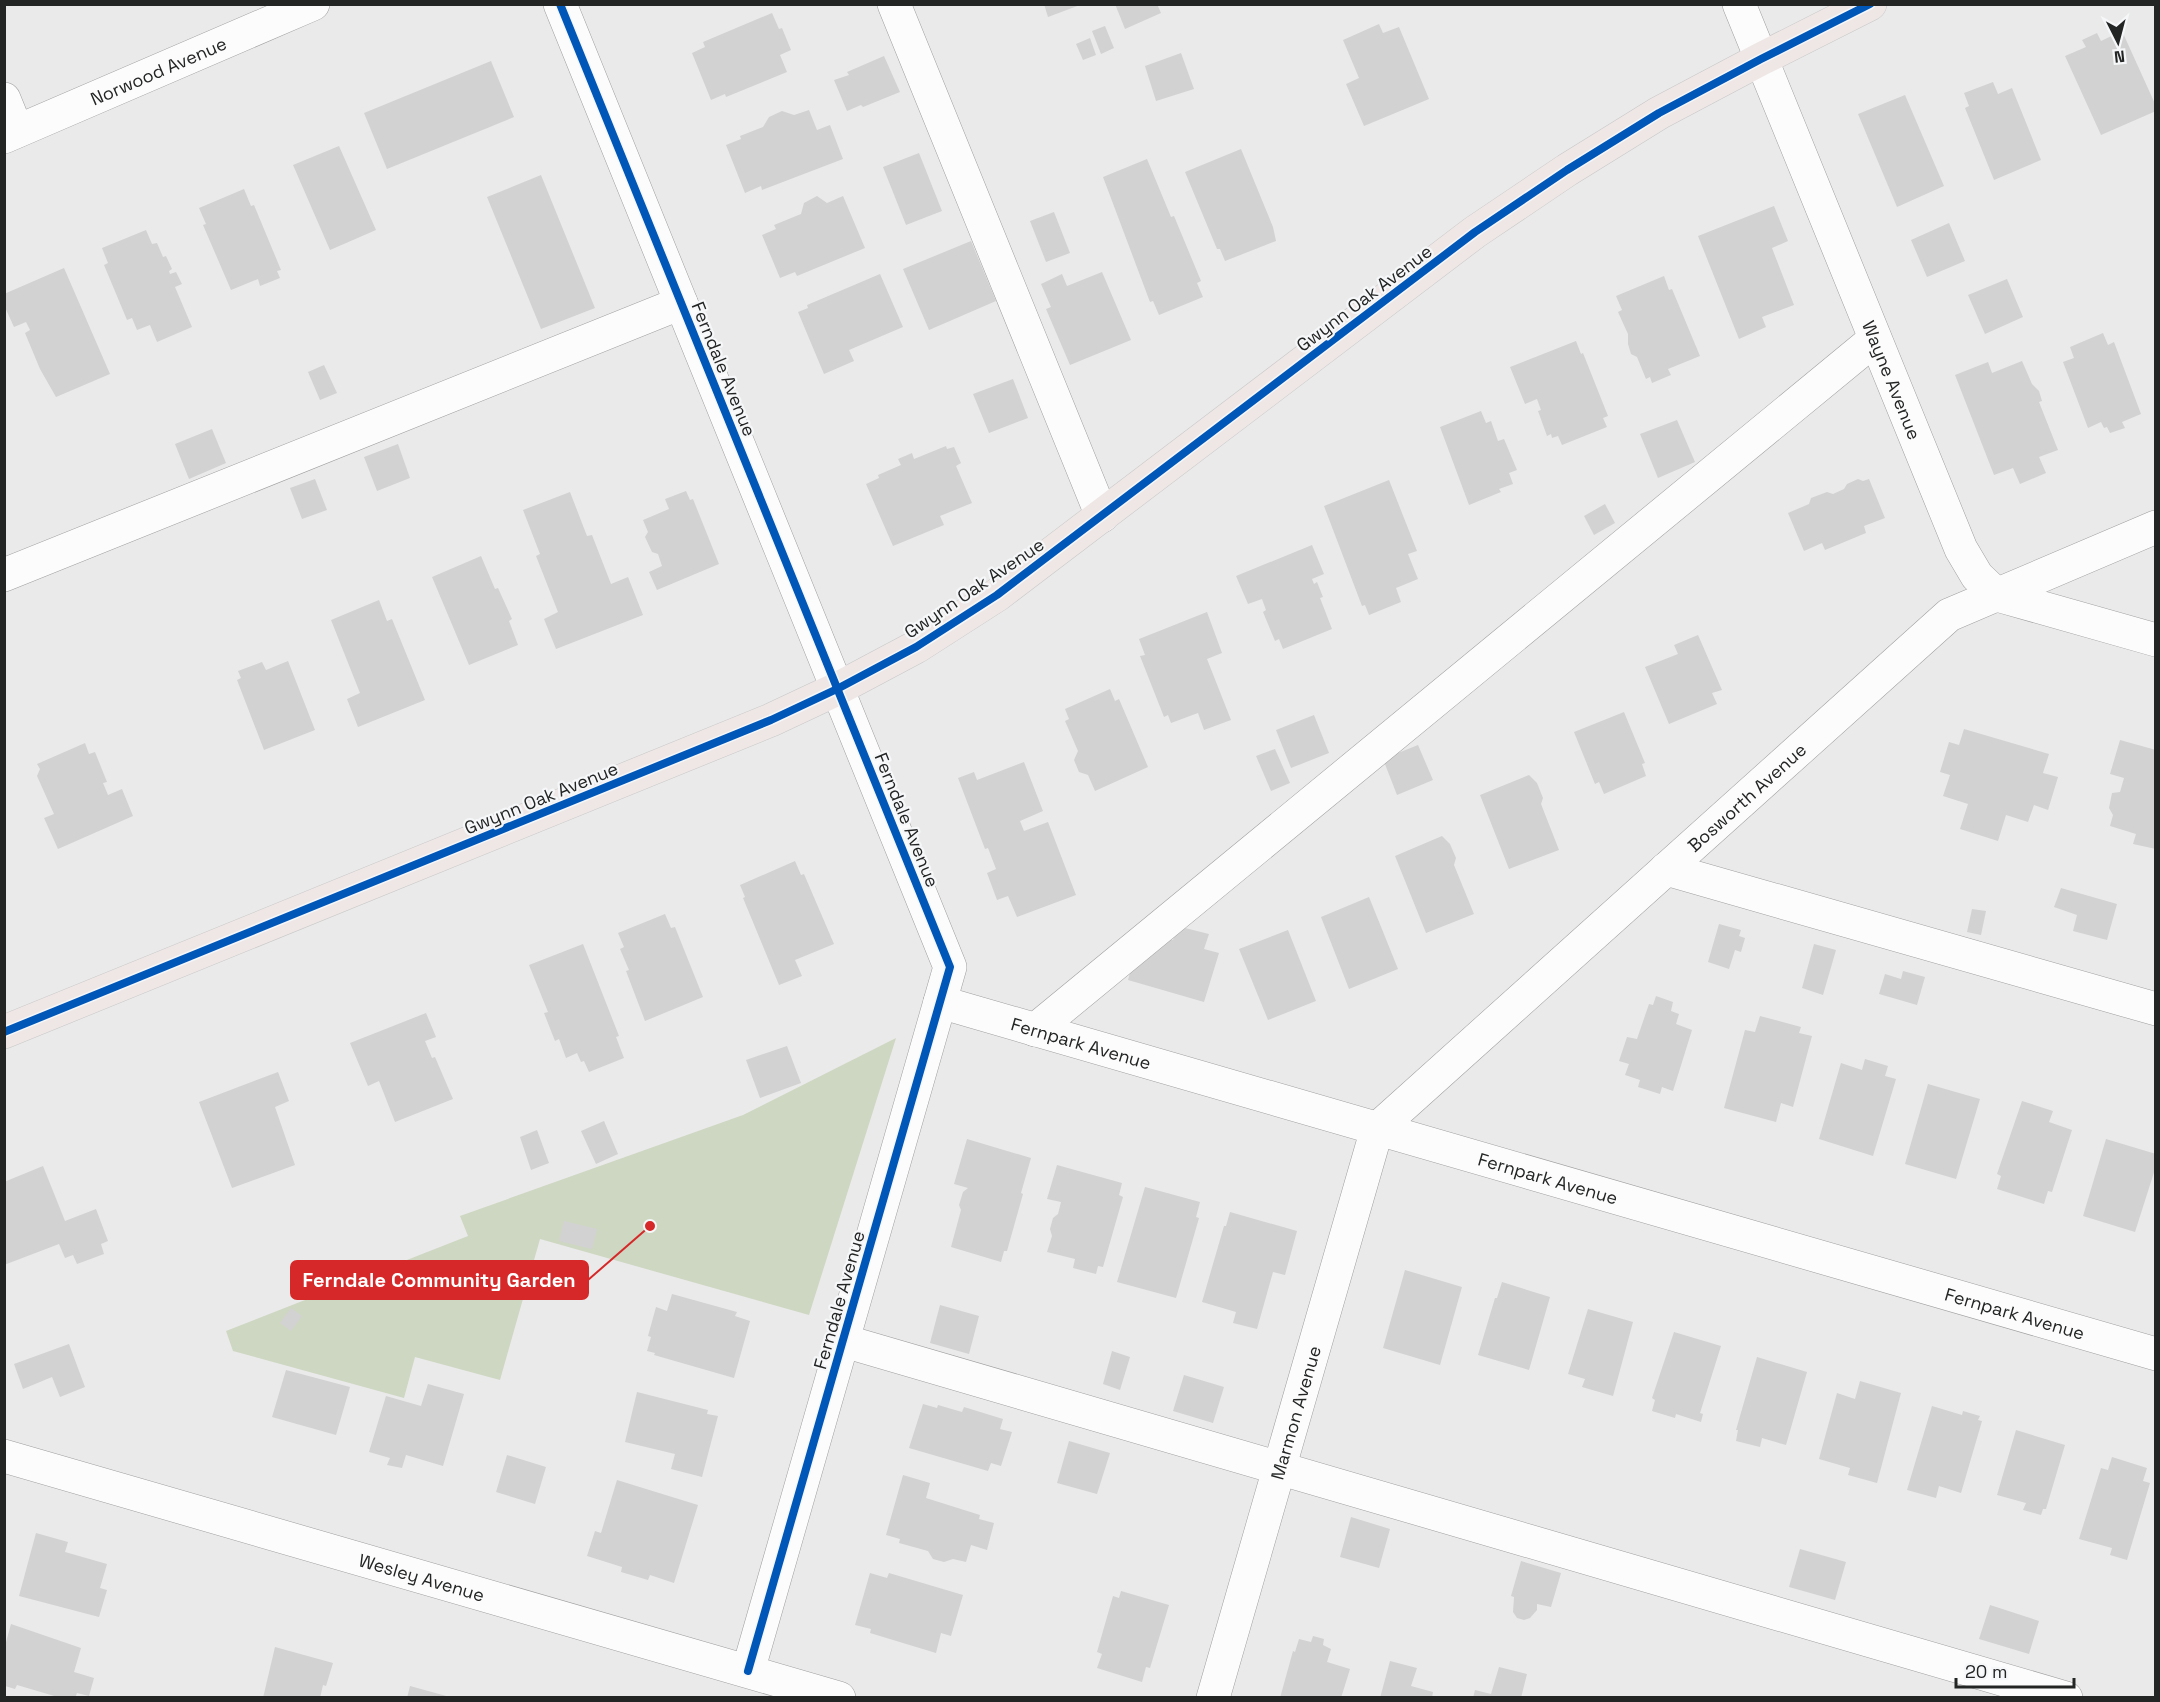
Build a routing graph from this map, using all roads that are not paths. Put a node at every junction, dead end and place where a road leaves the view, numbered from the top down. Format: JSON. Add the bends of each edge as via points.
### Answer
{"nodes":[{"id":1,"x":313,"y":4,"type":"edge"},
{"id":2,"x":560,"y":4,"type":"edge"},
{"id":3,"x":894,"y":4,"type":"edge"},
{"id":4,"x":1739,"y":4,"type":"edge"},
{"id":5,"x":1870,"y":4,"type":"edge"},
{"id":6,"x":270,"y":13,"type":"edge"},
{"id":7,"x":1761,"y":59,"type":"junction"},
{"id":8,"x":4,"y":99,"type":"edge"},
{"id":9,"x":11,"y":134,"type":"edge"},
{"id":10,"x":681,"y":303,"type":"junction"},
{"id":11,"x":1875,"y":339,"type":"junction"},
{"id":12,"x":1102,"y":516,"type":"junction"},
{"id":13,"x":2156,"y":527,"type":"edge"},
{"id":14,"x":4,"y":575,"type":"edge"},
{"id":15,"x":1997,"y":595,"type":"junction"},
{"id":16,"x":2156,"y":640,"type":"edge"},
{"id":17,"x":837,"y":689,"type":"junction"},
{"id":18,"x":1666,"y":869,"type":"junction"},
{"id":19,"x":940,"y":1002,"type":"junction"},
{"id":20,"x":2156,"y":1009,"type":"edge"},
{"id":21,"x":1035,"y":1030,"type":"junction"},
{"id":22,"x":4,"y":1032,"type":"edge"},
{"id":23,"x":1377,"y":1129,"type":"junction"},
{"id":24,"x":843,"y":1341,"type":"junction"},
{"id":25,"x":2156,"y":1354,"type":"edge"},
{"id":26,"x":4,"y":1455,"type":"edge"},
{"id":27,"x":1279,"y":1468,"type":"junction"},
{"id":28,"x":748,"y":1671,"type":"junction"},
{"id":29,"x":839,"y":1698,"type":"edge"},
{"id":30,"x":1213,"y":1698,"type":"edge"},
{"id":31,"x":2066,"y":1698,"type":"edge"}],
"edges":[{"from":1,"to":6,"type":"street","name":"Norwood Avenue"},
{"from":2,"to":10,"type":"street","name":"Ferndale Avenue"},
{"from":3,"to":12,"type":"street"},
{"from":4,"to":7,"type":"street","name":"Wayne Avenue"},
{"from":5,"to":7,"type":"main road","name":"Gwynn Oak Avenue"},
{"from":6,"to":9,"type":"street","name":"Norwood Avenue"},
{"from":7,"to":11,"type":"street","name":"Wayne Avenue"},
{"from":7,"to":12,"type":"main road","name":"Gwynn Oak Avenue","via":[[1648,120],[1475,232]]},
{"from":8,"to":9,"type":"street"},
{"from":10,"to":14,"type":"street"},
{"from":10,"to":17,"type":"street","name":"Ferndale Avenue"},
{"from":11,"to":15,"type":"street","name":"Wayne Avenue","via":[[1961,549],[1977,576]]},
{"from":11,"to":21,"type":"street"},
{"from":12,"to":17,"type":"main road","name":"Gwynn Oak Avenue","via":[[997,595],[916,647]]},
{"from":13,"to":15,"type":"street","name":"Bosworth Avenue"},
{"from":15,"to":16,"type":"street","name":"Wayne Avenue"},
{"from":15,"to":18,"type":"street","name":"Bosworth Avenue","via":[[1949,615]]},
{"from":17,"to":19,"type":"street","name":"Ferndale Avenue","via":[[950,967]]},
{"from":17,"to":22,"type":"main road","name":"Gwynn Oak Avenue","via":[[771,720]]},
{"from":18,"to":20,"type":"street"},
{"from":18,"to":23,"type":"street","name":"Bosworth Avenue"},
{"from":19,"to":21,"type":"street","name":"Fernpark Avenue"},
{"from":19,"to":24,"type":"street","name":"Ferndale Avenue"},
{"from":21,"to":23,"type":"street","name":"Fernpark Avenue"},
{"from":23,"to":25,"type":"street","name":"Fernpark Avenue"},
{"from":23,"to":27,"type":"street","name":"Marmon Avenue"},
{"from":24,"to":27,"type":"street"},
{"from":24,"to":28,"type":"street","name":"Ferndale Avenue"},
{"from":26,"to":28,"type":"street","name":"Wesley Avenue"},
{"from":27,"to":30,"type":"street","name":"Marmon Avenue"},
{"from":27,"to":31,"type":"street"},
{"from":28,"to":29,"type":"street","name":"Wesley Avenue"}]}
